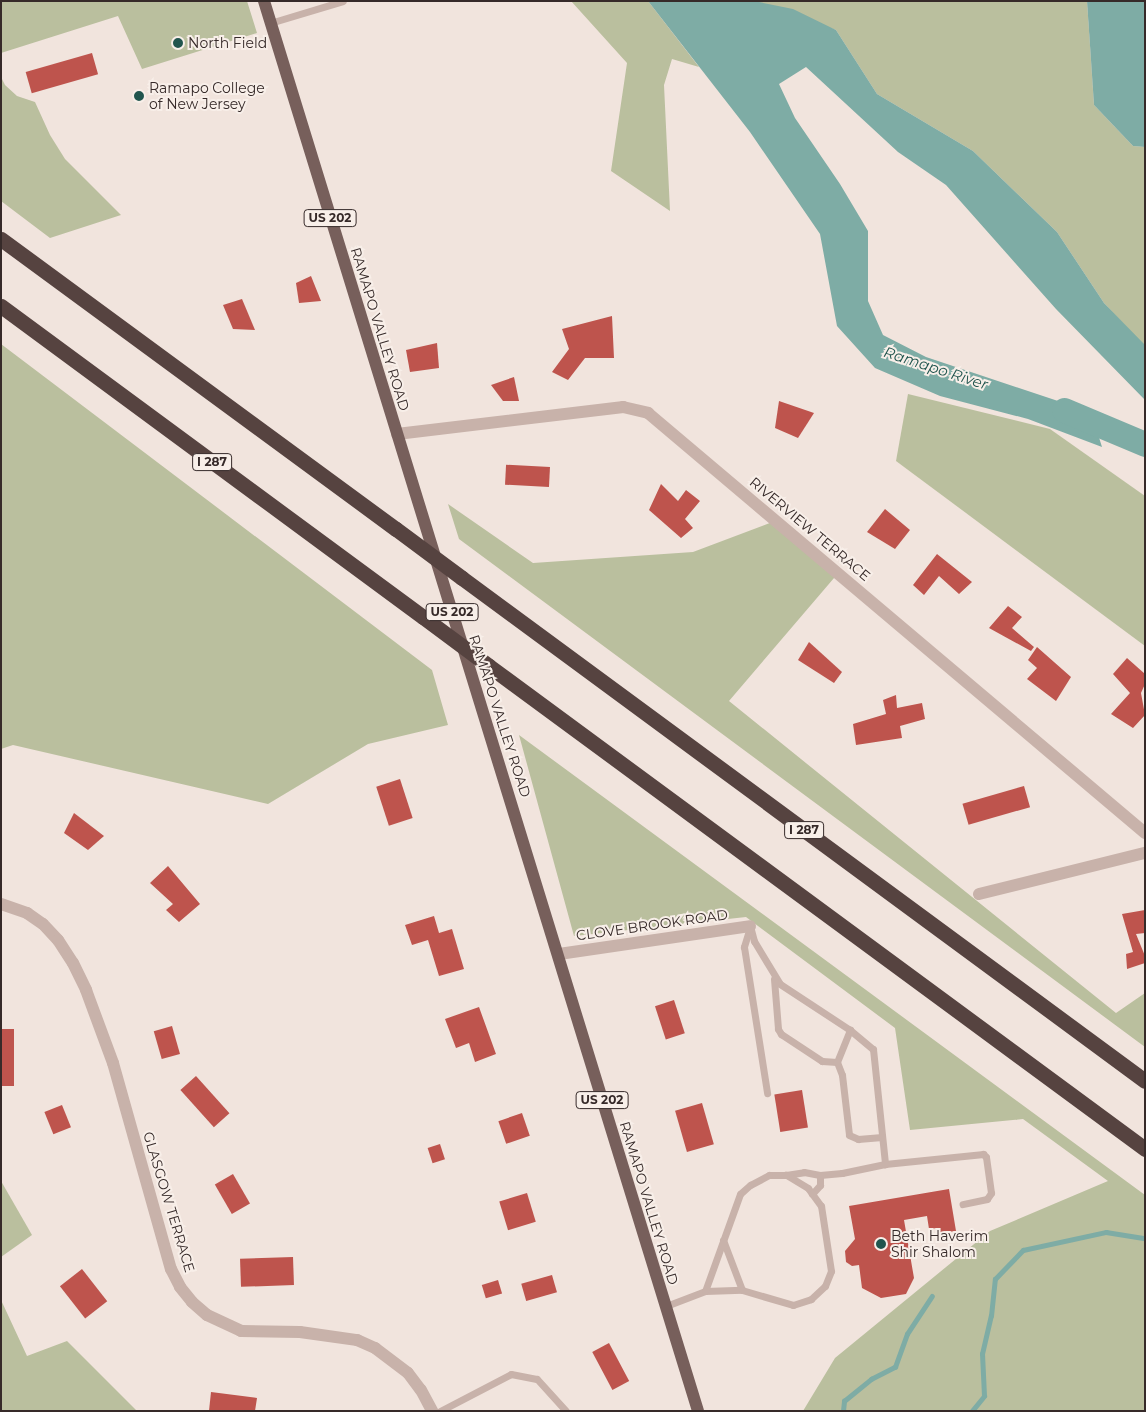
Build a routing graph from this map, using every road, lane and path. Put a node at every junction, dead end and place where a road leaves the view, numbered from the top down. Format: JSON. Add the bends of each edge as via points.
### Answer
{"nodes":[{"id":1,"x":264,"y":1,"type":"edge"},
{"id":2,"x":343,"y":1,"type":"edge"},
{"id":3,"x":270,"y":23,"type":"junction"},
{"id":4,"x":1,"y":239,"type":"edge"},
{"id":5,"x":1,"y":306,"type":"edge"},
{"id":6,"x":397,"y":434,"type":"junction"},
{"id":7,"x":1145,"y":833,"type":"edge"},
{"id":8,"x":1145,"y":853,"type":"edge"},
{"id":9,"x":979,"y":894,"type":"dead end"},
{"id":10,"x":1,"y":904,"type":"edge"},
{"id":11,"x":750,"y":926,"type":"junction"},
{"id":12,"x":559,"y":954,"type":"junction"},
{"id":13,"x":774,"y":979,"type":"junction"},
{"id":14,"x":850,"y":1030,"type":"junction"},
{"id":15,"x":837,"y":1062,"type":"junction"},
{"id":16,"x":1145,"y":1081,"type":"edge"},
{"id":17,"x":767,"y":1093,"type":"dead end"},
{"id":18,"x":882,"y":1137,"type":"junction"},
{"id":19,"x":1145,"y":1149,"type":"edge"},
{"id":20,"x":885,"y":1164,"type":"junction"},
{"id":21,"x":786,"y":1175,"type":"junction"},
{"id":22,"x":820,"y":1175,"type":"junction"},
{"id":23,"x":812,"y":1194,"type":"junction"},
{"id":24,"x":962,"y":1204,"type":"dead end"},
{"id":25,"x":723,"y":1240,"type":"junction"},
{"id":26,"x":742,"y":1290,"type":"junction"},
{"id":27,"x":704,"y":1291,"type":"junction"},
{"id":28,"x":666,"y":1306,"type":"junction"},
{"id":29,"x":432,"y":1411,"type":"edge"},
{"id":30,"x":440,"y":1411,"type":"edge"},
{"id":31,"x":566,"y":1411,"type":"edge"},
{"id":32,"x":698,"y":1411,"type":"edge"}],
"edges":[{"from":1,"to":3,"type":"main road","name":"RAMAPO VALLEY ROAD","number":"US 202"},
{"from":2,"to":3,"type":"lane"},
{"from":3,"to":6,"type":"main road","name":"RAMAPO VALLEY ROAD","number":"US 202"},
{"from":4,"to":16,"type":"highway","number":"I 287","bridge":true},
{"from":5,"to":19,"type":"highway","number":"I 287","bridge":true},
{"from":6,"to":7,"type":"street","name":"RIVERVIEW TERRACE","via":[[624,407],[648,413]]},
{"from":6,"to":12,"type":"main road","name":"RAMAPO VALLEY ROAD","number":"US 202"},
{"from":8,"to":9,"type":"street"},
{"from":10,"to":29,"type":"street","name":"GLASGOW TERRACE","via":[[27,913],[43,924],[58,940],[77,971],[113,1064],[171,1269],[192,1302],[207,1315],[241,1331],[300,1332],[357,1340],[375,1348],[408,1373]]},
{"from":11,"to":12,"type":"street","name":"CLOVE BROOK ROAD"},
{"from":11,"to":13,"type":"lane","via":[[754,941]]},
{"from":11,"to":17,"type":"lane","via":[[744,947]]},
{"from":12,"to":28,"type":"main road","name":"RAMAPO VALLEY ROAD","number":"US 202"},
{"from":13,"to":14,"type":"lane"},
{"from":13,"to":15,"type":"lane","via":[[781,1034],[822,1061]]},
{"from":14,"to":15,"type":"lane"},
{"from":14,"to":18,"type":"lane","via":[[873,1049]]},
{"from":15,"to":18,"type":"lane","via":[[842,1075],[849,1135],[858,1139]]},
{"from":18,"to":20,"type":"lane"},
{"from":20,"to":22,"type":"lane"},
{"from":20,"to":24,"type":"lane","via":[[984,1154],[991,1194],[987,1199]]},
{"from":21,"to":22,"type":"lane","via":[[804,1172]]},
{"from":21,"to":23,"type":"lane"},
{"from":21,"to":25,"type":"lane","via":[[769,1175],[740,1194]]},
{"from":22,"to":23,"type":"lane","via":[[820,1185]]},
{"from":23,"to":26,"type":"lane","via":[[821,1206],[829,1248],[831,1271],[825,1286],[811,1299],[793,1305]]},
{"from":25,"to":26,"type":"lane"},
{"from":25,"to":27,"type":"lane"},
{"from":26,"to":27,"type":"lane"},
{"from":27,"to":28,"type":"lane"},
{"from":28,"to":32,"type":"main road","name":"RAMAPO VALLEY ROAD","number":"US 202"},
{"from":30,"to":31,"type":"lane","via":[[511,1374],[537,1379]]}]}
